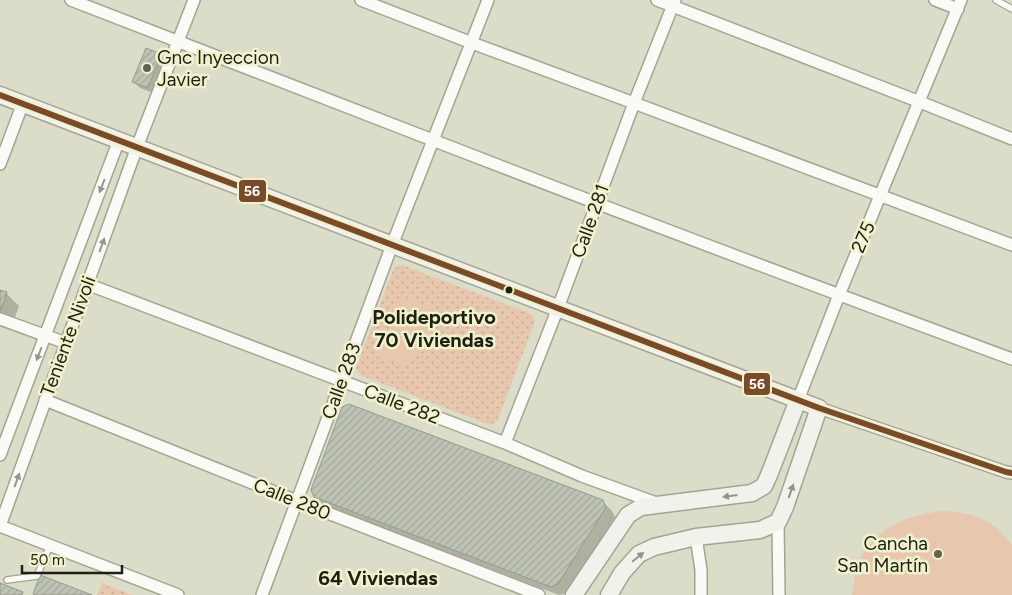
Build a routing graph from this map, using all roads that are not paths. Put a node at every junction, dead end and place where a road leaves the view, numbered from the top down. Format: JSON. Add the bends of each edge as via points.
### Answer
{"nodes":[{"id":1,"x":71,"y":0,"type":"edge"},
{"id":2,"x":194,"y":0,"type":"edge"},
{"id":3,"x":361,"y":0,"type":"edge"},
{"id":4,"x":488,"y":0,"type":"edge"},
{"id":5,"x":657,"y":0,"type":"edge"},
{"id":6,"x":935,"y":0,"type":"edge"},
{"id":7,"x":996,"y":0,"type":"edge"},
{"id":8,"x":674,"y":3,"type":"edge"},
{"id":9,"x":959,"y":4,"type":"edge"},
{"id":10,"x":1012,"y":9,"type":"edge"},
{"id":11,"x":177,"y":42,"type":"junction"},
{"id":12,"x":472,"y":43,"type":"junction"},
{"id":13,"x":0,"y":94,"type":"edge"},
{"id":14,"x":920,"y":102,"type":"junction"},
{"id":15,"x":23,"y":103,"type":"junction"},
{"id":16,"x":634,"y":103,"type":"junction"},
{"id":17,"x":1012,"y":139,"type":"edge"},
{"id":18,"x":119,"y":140,"type":"junction"},
{"id":19,"x":433,"y":140,"type":"junction"},
{"id":20,"x":137,"y":147,"type":"junction"},
{"id":21,"x":0,"y":164,"type":"edge"},
{"id":22,"x":881,"y":196,"type":"junction"},
{"id":23,"x":596,"y":204,"type":"junction"},
{"id":24,"x":392,"y":245,"type":"junction"},
{"id":25,"x":1012,"y":245,"type":"edge"},
{"id":26,"x":88,"y":284,"type":"junction"},
{"id":27,"x":839,"y":295,"type":"junction"},
{"id":28,"x":558,"y":308,"type":"junction"},
{"id":29,"x":0,"y":320,"type":"edge"},
{"id":30,"x":46,"y":336,"type":"junction"},
{"id":31,"x":66,"y":343,"type":"junction"},
{"id":32,"x":1012,"y":358,"type":"edge"},
{"id":33,"x":341,"y":381,"type":"junction"},
{"id":34,"x":45,"y":400,"type":"junction"},
{"id":35,"x":798,"y":400,"type":"junction"},
{"id":36,"x":819,"y":408,"type":"junction"},
{"id":37,"x":505,"y":443,"type":"junction"},
{"id":38,"x":0,"y":455,"type":"edge"},
{"id":39,"x":1012,"y":473,"type":"edge"},
{"id":40,"x":297,"y":502,"type":"junction"},
{"id":41,"x":660,"y":504,"type":"junction"},
{"id":42,"x":778,"y":522,"type":"junction"},
{"id":43,"x":0,"y":526,"type":"edge"},
{"id":44,"x":696,"y":537,"type":"junction"},
{"id":45,"x":50,"y":545,"type":"junction"},
{"id":46,"x":7,"y":580,"type":"dead end"},
{"id":47,"x":178,"y":595,"type":"edge"},
{"id":48,"x":262,"y":595,"type":"edge"},
{"id":49,"x":539,"y":595,"type":"edge"},
{"id":50,"x":574,"y":595,"type":"edge"},
{"id":51,"x":609,"y":595,"type":"edge"},
{"id":52,"x":701,"y":595,"type":"edge"},
{"id":53,"x":778,"y":595,"type":"edge"}],
"edges":[{"from":1,"to":11,"type":"street"},
{"from":2,"to":11,"type":"street","name":"Teniente Nivoli"},
{"from":3,"to":12,"type":"street"},
{"from":4,"to":12,"type":"street","name":"Calle 283"},
{"from":5,"to":8,"type":"street"},
{"from":6,"to":9,"type":"street"},
{"from":7,"to":10,"type":"lane"},
{"from":8,"to":14,"type":"street"},
{"from":8,"to":16,"type":"street","name":"Calle 281"},
{"from":9,"to":14,"type":"street","name":"275"},
{"from":11,"to":19,"type":"street"},
{"from":11,"to":20,"type":"street","name":"Teniente Nivoli"},
{"from":12,"to":16,"type":"street"},
{"from":12,"to":19,"type":"street","name":"Calle 283"},
{"from":13,"to":15,"type":"street"},
{"from":14,"to":17,"type":"street"},
{"from":14,"to":22,"type":"street","name":"275"},
{"from":15,"to":18,"type":"street"},
{"from":15,"to":21,"type":"street"},
{"from":16,"to":22,"type":"street"},
{"from":16,"to":23,"type":"street","name":"Calle 281"},
{"from":18,"to":20,"type":"street"},
{"from":18,"to":30,"type":"street","name":"Teniente Nivoli","one_way":true},
{"from":19,"to":23,"type":"street"},
{"from":19,"to":24,"type":"street","name":"Calle 283"},
{"from":20,"to":24,"type":"street"},
{"from":26,"to":20,"type":"street","name":"Teniente Nivoli","one_way":true},
{"from":22,"to":25,"type":"street"},
{"from":22,"to":27,"type":"street","name":"275"},
{"from":23,"to":27,"type":"street"},
{"from":23,"to":28,"type":"street","name":"Calle 281"},
{"from":24,"to":28,"type":"street"},
{"from":24,"to":33,"type":"street","name":"Calle 283"},
{"from":26,"to":31,"type":"street","name":"Teniente Nivoli"},
{"from":26,"to":33,"type":"street","name":"Calle 282"},
{"from":27,"to":32,"type":"street"},
{"from":27,"to":35,"type":"street","name":"275"},
{"from":28,"to":35,"type":"street"},
{"from":28,"to":37,"type":"street","name":"Calle 281"},
{"from":29,"to":30,"type":"street"},
{"from":30,"to":31,"type":"street"},
{"from":30,"to":38,"type":"street","name":"Teniente Nivoli","one_way":true},
{"from":31,"to":34,"type":"street","name":"Teniente Nivoli"},
{"from":33,"to":37,"type":"street","name":"Calle 282"},
{"from":33,"to":40,"type":"street","name":"Calle 283"},
{"from":34,"to":40,"type":"street","name":"Calle 280"},
{"from":43,"to":34,"type":"street","name":"Teniente Nivoli","one_way":true},
{"from":35,"to":36,"type":"street"},
{"from":35,"to":41,"type":"street","name":"275","one_way":true,"via":[[764,486],[752,493]]},
{"from":36,"to":39,"type":"street"},
{"from":42,"to":36,"type":"street","one_way":true},
{"from":37,"to":41,"type":"street","name":"Calle 282","via":[[582,476]]},
{"from":40,"to":48,"type":"street","name":"Calle 283"},
{"from":40,"to":49,"type":"street","name":"Calle 280"},
{"from":41,"to":50,"type":"street","via":[[641,507],[628,515]]},
{"from":42,"to":44,"type":"street","via":[[760,530]]},
{"from":42,"to":53,"type":"street"},
{"from":43,"to":45,"type":"street"},
{"from":51,"to":44,"type":"street","one_way":true,"via":[[639,554]]},
{"from":44,"to":52,"type":"street"},
{"from":45,"to":46,"type":"lane","via":[[37,576]]},
{"from":45,"to":47,"type":"street"}]}
